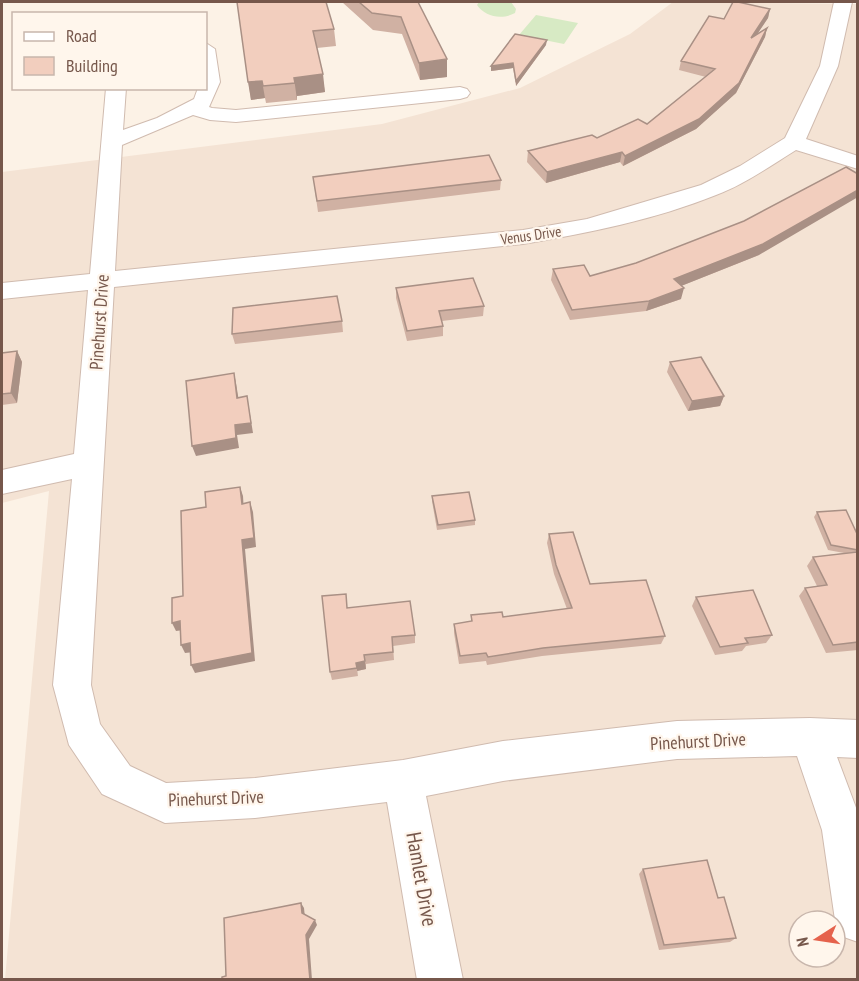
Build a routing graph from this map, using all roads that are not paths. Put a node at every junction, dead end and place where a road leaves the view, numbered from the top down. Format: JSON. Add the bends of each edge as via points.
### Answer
{"nodes":[{"id":1,"x":843,"y":2,"type":"edge"},
{"id":2,"x":207,"y":57,"type":"edge"},
{"id":3,"x":116,"y":90,"type":"edge"},
{"id":4,"x":460,"y":93,"type":"dead end"},
{"id":5,"x":191,"y":108,"type":"junction"},
{"id":6,"x":114,"y":141,"type":"junction"},
{"id":7,"x":794,"y":142,"type":"junction"},
{"id":8,"x":858,"y":163,"type":"edge"},
{"id":9,"x":103,"y":281,"type":"junction"},
{"id":10,"x":2,"y":291,"type":"edge"},
{"id":11,"x":88,"y":463,"type":"junction"},
{"id":12,"x":2,"y":482,"type":"edge"},
{"id":13,"x":810,"y":737,"type":"junction"},
{"id":14,"x":858,"y":739,"type":"edge"},
{"id":15,"x":403,"y":780,"type":"junction"},
{"id":16,"x":857,"y":920,"type":"edge"},
{"id":17,"x":440,"y":980,"type":"edge"}],
"edges":[{"from":1,"to":7,"type":"street","via":[[829,66]]},
{"from":2,"to":5,"type":"street","via":[[210,82],[203,102]]},
{"from":3,"to":6,"type":"street","name":"Pinehurst Drive"},
{"from":4,"to":5,"type":"street","via":[[236,116]]},
{"from":5,"to":6,"type":"street"},
{"from":6,"to":9,"type":"street","name":"Pinehurst Drive"},
{"from":7,"to":8,"type":"street"},
{"from":7,"to":9,"type":"street","name":"Venus Drive","via":[[709,190],[588,226],[523,237]]},
{"from":9,"to":10,"type":"street","name":"Venus Drive"},
{"from":9,"to":11,"type":"street","name":"Pinehurst Drive"},
{"from":11,"to":12,"type":"street"},
{"from":11,"to":15,"type":"street","name":"Pinehurst Drive","via":[[72,685],[83,732],[116,780],[165,803],[255,798]]},
{"from":13,"to":14,"type":"street","name":"Pinehurst Drive"},
{"from":13,"to":15,"type":"street","name":"Pinehurst Drive","via":[[677,740],[503,761]]},
{"from":13,"to":16,"type":"street","via":[[843,830]]},
{"from":15,"to":17,"type":"street","name":"Hamlet Drive"}]}
